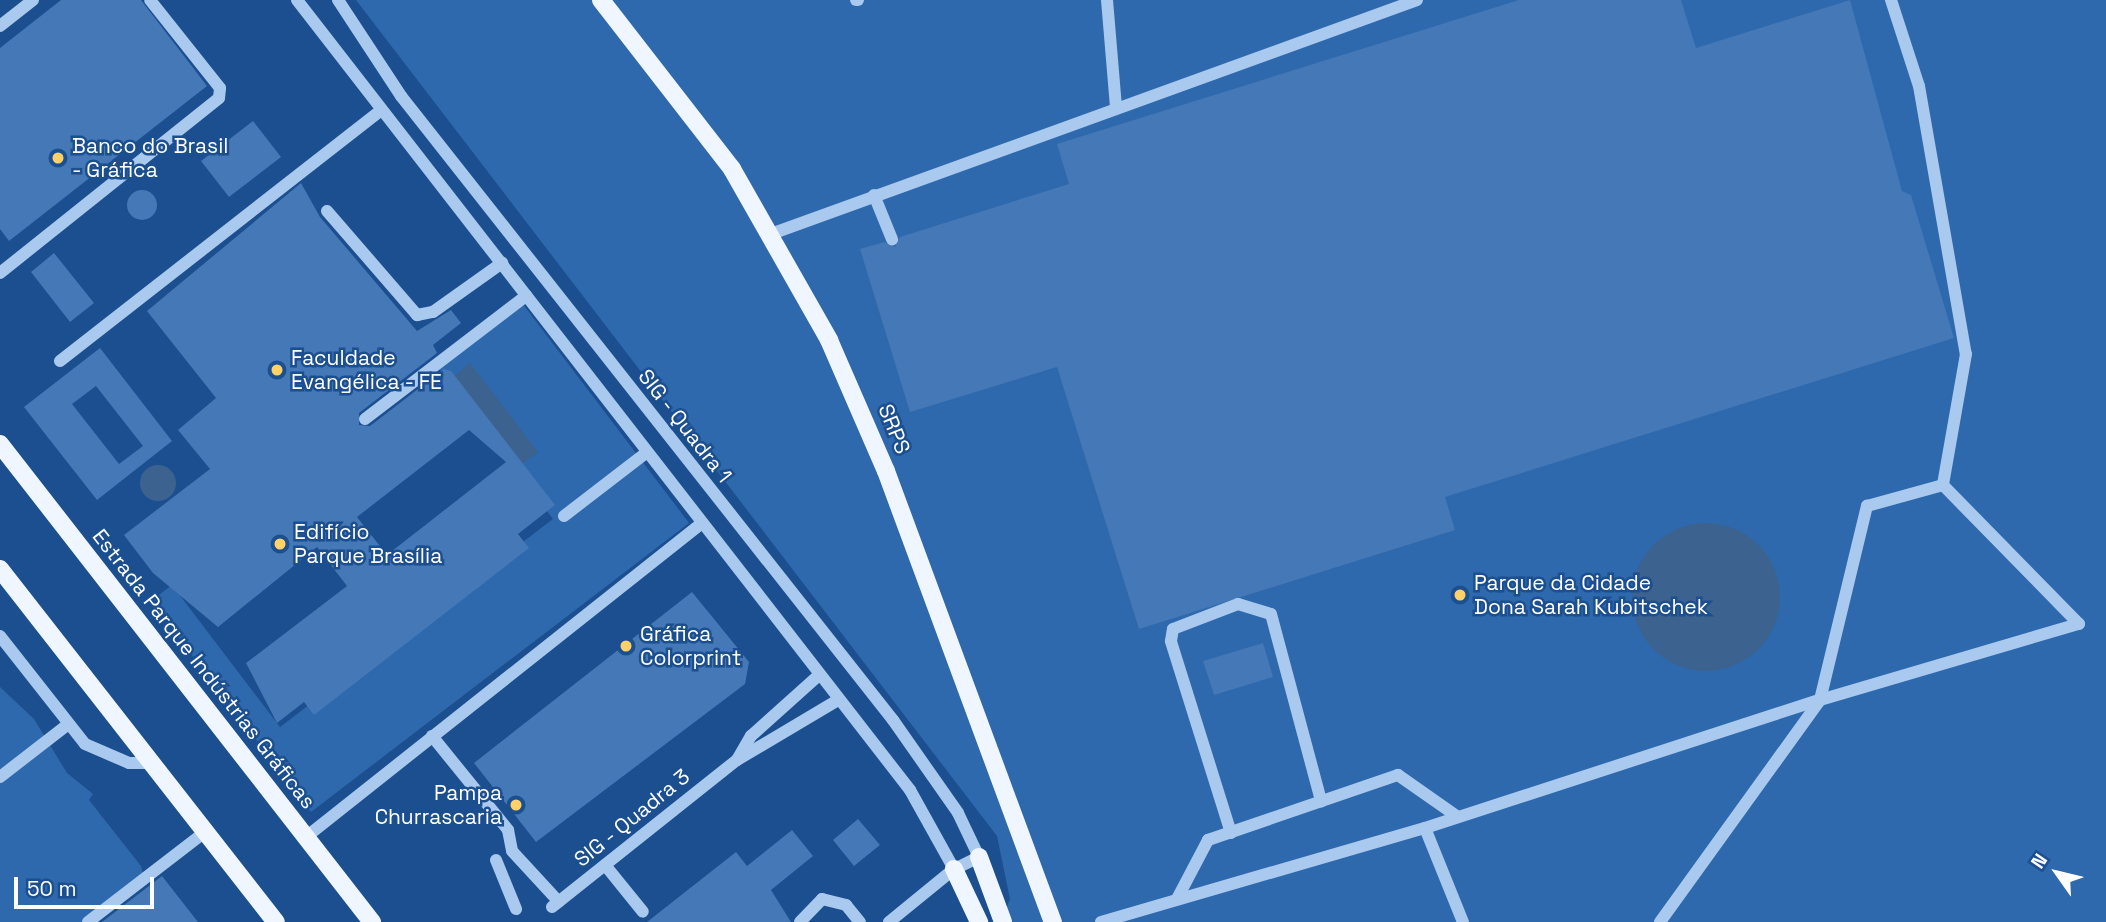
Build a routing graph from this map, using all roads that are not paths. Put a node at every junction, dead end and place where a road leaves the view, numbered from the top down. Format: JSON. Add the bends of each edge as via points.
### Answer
{"nodes":[{"id":1,"x":33,"y":0,"type":"edge"},
{"id":2,"x":150,"y":0,"type":"edge"},
{"id":3,"x":297,"y":0,"type":"edge"},
{"id":4,"x":338,"y":0,"type":"edge"},
{"id":5,"x":601,"y":0,"type":"edge"},
{"id":6,"x":1107,"y":0,"type":"edge"},
{"id":7,"x":1417,"y":0,"type":"edge"},
{"id":8,"x":1891,"y":0,"type":"edge"},
{"id":9,"x":0,"y":26,"type":"edge"},
{"id":10,"x":1116,"y":108,"type":"junction"},
{"id":11,"x":381,"y":110,"type":"junction"},
{"id":12,"x":874,"y":195,"type":"junction"},
{"id":13,"x":327,"y":211,"type":"dead end"},
{"id":14,"x":771,"y":234,"type":"junction"},
{"id":15,"x":892,"y":239,"type":"dead end"},
{"id":16,"x":502,"y":263,"type":"junction"},
{"id":17,"x":0,"y":273,"type":"edge"},
{"id":18,"x":526,"y":296,"type":"junction"},
{"id":19,"x":60,"y":361,"type":"dead end"},
{"id":20,"x":365,"y":419,"type":"dead end"},
{"id":21,"x":0,"y":444,"type":"edge"},
{"id":22,"x":647,"y":452,"type":"junction"},
{"id":23,"x":1943,"y":485,"type":"junction"},
{"id":24,"x":564,"y":516,"type":"dead end"},
{"id":25,"x":702,"y":523,"type":"junction"},
{"id":26,"x":0,"y":569,"type":"edge"},
{"id":27,"x":0,"y":636,"type":"edge"},
{"id":28,"x":819,"y":676,"type":"junction"},
{"id":29,"x":838,"y":700,"type":"junction"},
{"id":30,"x":1820,"y":700,"type":"junction"},
{"id":31,"x":67,"y":725,"type":"junction"},
{"id":32,"x":432,"y":736,"type":"junction"},
{"id":33,"x":737,"y":760,"type":"junction"},
{"id":34,"x":151,"y":762,"type":"junction"},
{"id":35,"x":0,"y":777,"type":"edge"},
{"id":36,"x":1321,"y":801,"type":"junction"},
{"id":37,"x":1458,"y":817,"type":"junction"},
{"id":38,"x":1424,"y":828,"type":"junction"},
{"id":39,"x":205,"y":832,"type":"junction"},
{"id":40,"x":1231,"y":833,"type":"junction"},
{"id":41,"x":306,"y":837,"type":"junction"},
{"id":42,"x":979,"y":857,"type":"junction"},
{"id":43,"x":496,"y":860,"type":"dead end"},
{"id":44,"x":605,"y":865,"type":"junction"},
{"id":45,"x":954,"y":869,"type":"junction"},
{"id":46,"x":1177,"y":899,"type":"junction"},
{"id":47,"x":516,"y":909,"type":"dead end"},
{"id":48,"x":643,"y":912,"type":"dead end"},
{"id":49,"x":88,"y":922,"type":"edge"},
{"id":50,"x":276,"y":922,"type":"edge"},
{"id":51,"x":372,"y":922,"type":"edge"},
{"id":52,"x":800,"y":922,"type":"edge"},
{"id":53,"x":860,"y":922,"type":"edge"},
{"id":54,"x":889,"y":922,"type":"edge"},
{"id":55,"x":979,"y":922,"type":"edge"},
{"id":56,"x":1003,"y":922,"type":"edge"},
{"id":57,"x":1054,"y":922,"type":"edge"},
{"id":58,"x":1101,"y":922,"type":"edge"},
{"id":59,"x":1463,"y":922,"type":"edge"},
{"id":60,"x":1660,"y":922,"type":"edge"}],
"edges":[{"from":1,"to":9,"type":"street"},
{"from":2,"to":17,"type":"street","via":[[220,88],[219,98]]},
{"from":3,"to":11,"type":"street"},
{"from":4,"to":42,"type":"street","name":"SIG - Quadra 1","via":[[401,96],[893,720],[958,813]]},
{"from":5,"to":14,"type":"main road","name":"SRPS","via":[[699,122]]},
{"from":6,"to":10,"type":"street"},
{"from":7,"to":10,"type":"street"},
{"from":8,"to":23,"type":"street","via":[[1919,86],[1966,354]]},
{"from":10,"to":12,"type":"street"},
{"from":11,"to":16,"type":"street"},
{"from":11,"to":19,"type":"street"},
{"from":12,"to":14,"type":"street"},
{"from":12,"to":15,"type":"street"},
{"from":13,"to":16,"type":"street","via":[[417,315],[433,312]]},
{"from":14,"to":57,"type":"main road","name":"SRPS","via":[[867,422]]},
{"from":16,"to":18,"type":"street"},
{"from":18,"to":20,"type":"street"},
{"from":18,"to":22,"type":"street"},
{"from":21,"to":41,"type":"main road","name":"Estrada Parque Indústrias Gráficas"},
{"from":22,"to":24,"type":"street"},
{"from":22,"to":25,"type":"street"},
{"from":23,"to":30,"type":"street","via":[[1867,506]]},
{"from":23,"to":30,"type":"street","via":[[2079,624]]},
{"from":25,"to":28,"type":"street"},
{"from":25,"to":32,"type":"street"},
{"from":26,"to":34,"type":"main road"},
{"from":27,"to":31,"type":"street"},
{"from":28,"to":29,"type":"street"},
{"from":28,"to":33,"type":"street","name":"SIG - Quadra 3","via":[[751,736]]},
{"from":29,"to":33,"type":"street","name":"SIG - Quadra 3"},
{"from":29,"to":45,"type":"street","via":[[918,801]]},
{"from":30,"to":37,"type":"street"},
{"from":30,"to":60,"type":"street"},
{"from":31,"to":34,"type":"street","via":[[102,753]]},
{"from":31,"to":35,"type":"street"},
{"from":32,"to":41,"type":"street"},
{"from":32,"to":44,"type":"street","name":"SIG - Quadra 3","via":[[508,830],[512,851],[556,904]]},
{"from":33,"to":44,"type":"street","name":"SIG - Quadra 3"},
{"from":34,"to":39,"type":"main road"},
{"from":36,"to":37,"type":"street","via":[[1398,775]]},
{"from":36,"to":40,"type":"street"},
{"from":36,"to":40,"type":"street","via":[[1271,614],[1238,604],[1173,629],[1171,641]]},
{"from":37,"to":38,"type":"street"},
{"from":38,"to":46,"type":"street"},
{"from":38,"to":59,"type":"street"},
{"from":39,"to":49,"type":"street"},
{"from":39,"to":50,"type":"main road"},
{"from":40,"to":46,"type":"street","via":[[1208,840]]},
{"from":41,"to":51,"type":"main road","name":"Estrada Parque Indústrias Gráficas"},
{"from":42,"to":45,"type":"street"},
{"from":42,"to":56,"type":"main road"},
{"from":43,"to":47,"type":"street"},
{"from":44,"to":48,"type":"street"},
{"from":45,"to":54,"type":"street"},
{"from":45,"to":55,"type":"main road"},
{"from":46,"to":58,"type":"street"},
{"from":52,"to":53,"type":"street","via":[[821,899],[846,905]]}]}
